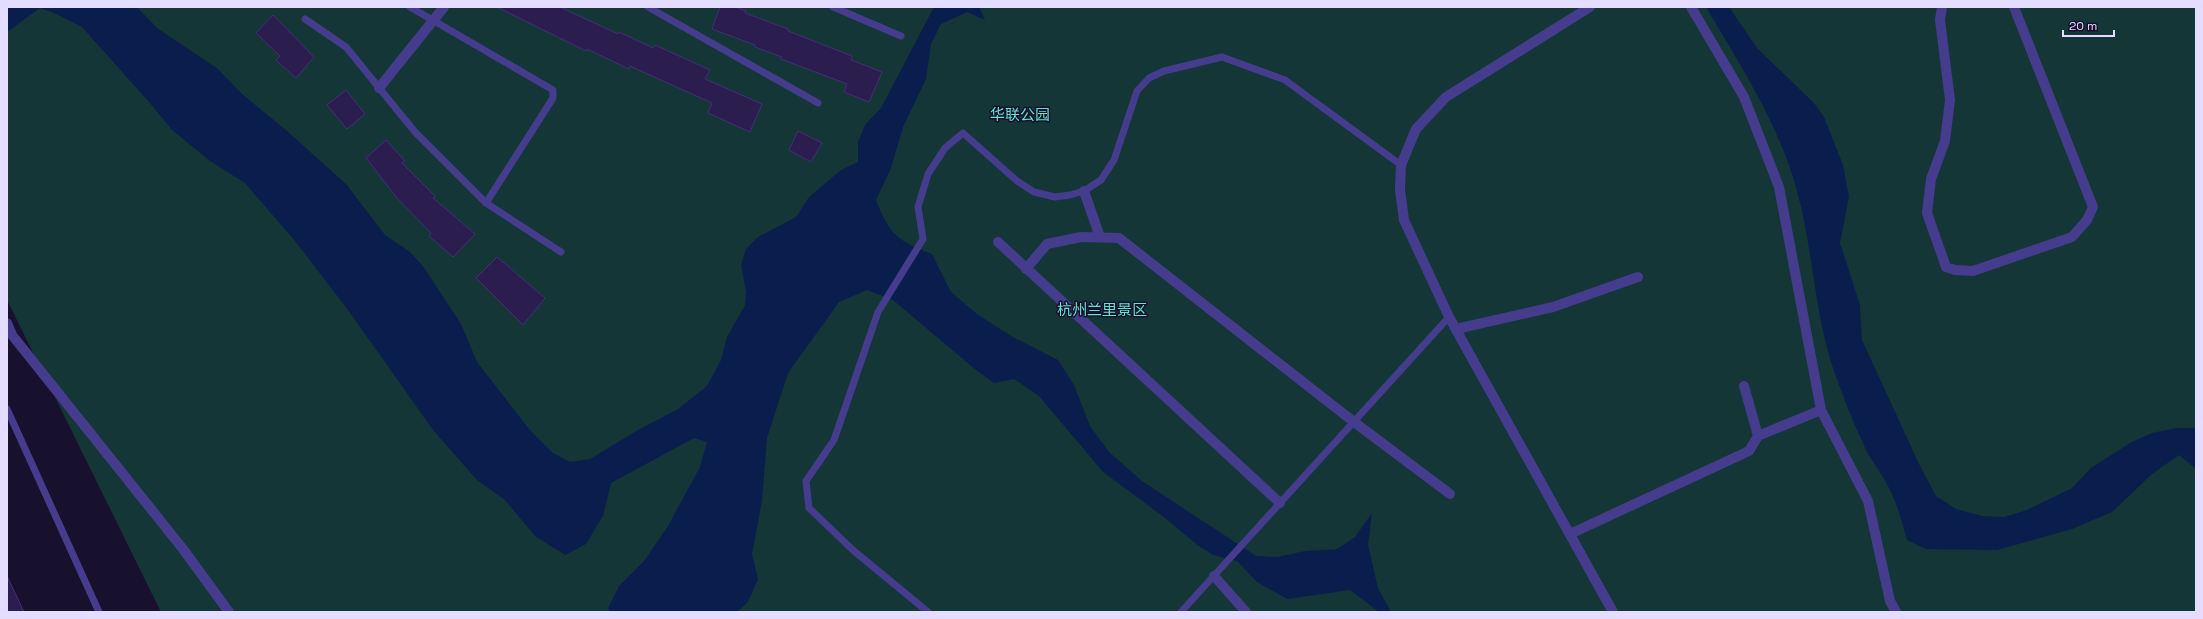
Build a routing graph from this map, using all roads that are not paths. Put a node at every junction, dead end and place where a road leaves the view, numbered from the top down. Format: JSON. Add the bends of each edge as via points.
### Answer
{"nodes":[{"id":1,"x":410,"y":7,"type":"edge"},
{"id":2,"x":444,"y":7,"type":"edge"},
{"id":3,"x":648,"y":7,"type":"edge"},
{"id":4,"x":833,"y":7,"type":"edge"},
{"id":5,"x":1590,"y":7,"type":"edge"},
{"id":6,"x":1691,"y":7,"type":"edge"},
{"id":7,"x":1942,"y":7,"type":"edge"},
{"id":8,"x":2014,"y":7,"type":"edge"},
{"id":9,"x":305,"y":19,"type":"dead end"},
{"id":10,"x":433,"y":22,"type":"junction"},
{"id":11,"x":901,"y":36,"type":"dead end"},
{"id":12,"x":379,"y":88,"type":"junction"},
{"id":13,"x":818,"y":103,"type":"dead end"},
{"id":14,"x":1401,"y":165,"type":"junction"},
{"id":15,"x":1084,"y":191,"type":"junction"},
{"id":16,"x":486,"y":203,"type":"junction"},
{"id":17,"x":1100,"y":237,"type":"junction"},
{"id":18,"x":998,"y":242,"type":"dead end"},
{"id":19,"x":561,"y":252,"type":"dead end"},
{"id":20,"x":1026,"y":269,"type":"junction"},
{"id":21,"x":1638,"y":277,"type":"dead end"},
{"id":22,"x":1450,"y":317,"type":"junction"},
{"id":23,"x":7,"y":323,"type":"edge"},
{"id":24,"x":1456,"y":329,"type":"junction"},
{"id":25,"x":1744,"y":386,"type":"dead end"},
{"id":26,"x":7,"y":409,"type":"edge"},
{"id":27,"x":1821,"y":410,"type":"junction"},
{"id":28,"x":1354,"y":422,"type":"junction"},
{"id":29,"x":1758,"y":436,"type":"junction"},
{"id":30,"x":1450,"y":494,"type":"dead end"},
{"id":31,"x":1280,"y":503,"type":"junction"},
{"id":32,"x":1570,"y":534,"type":"junction"},
{"id":33,"x":1214,"y":576,"type":"junction"},
{"id":34,"x":99,"y":612,"type":"edge"},
{"id":35,"x":229,"y":612,"type":"edge"},
{"id":36,"x":928,"y":612,"type":"edge"},
{"id":37,"x":1181,"y":612,"type":"edge"},
{"id":38,"x":1246,"y":612,"type":"edge"},
{"id":39,"x":1613,"y":612,"type":"edge"},
{"id":40,"x":1896,"y":612,"type":"edge"}],
"edges":[{"from":1,"to":10,"type":"lane"},
{"from":2,"to":10,"type":"street"},
{"from":3,"to":13,"type":"lane"},
{"from":4,"to":11,"type":"lane"},
{"from":5,"to":14,"type":"street","via":[[1446,97],[1416,129]]},
{"from":6,"to":27,"type":"street","via":[[1744,97],[1779,187]]},
{"from":7,"to":8,"type":"street","via":[[1940,20],[1950,100],[1944,141],[1931,179],[1927,213],[1946,267],[1973,271],[2072,237],[2087,220],[2093,207]]},
{"from":9,"to":12,"type":"lane","via":[[346,47]]},
{"from":10,"to":12,"type":"street"},
{"from":10,"to":16,"type":"lane","via":[[553,90],[553,98]]},
{"from":12,"to":16,"type":"lane","via":[[415,132]]},
{"from":14,"to":15,"type":"lane","via":[[1285,80],[1222,57],[1164,71],[1149,78],[1137,91],[1114,160],[1102,180]]},
{"from":14,"to":22,"type":"street","via":[[1400,190],[1404,220]]},
{"from":15,"to":17,"type":"street"},
{"from":15,"to":36,"type":"lane","via":[[1055,197],[1034,192],[1017,181],[963,133],[945,148],[928,174],[918,207],[923,239],[878,312],[834,440],[806,482],[809,508],[854,551]]},
{"from":16,"to":19,"type":"lane"},
{"from":17,"to":20,"type":"street","via":[[1081,237],[1047,244]]},
{"from":17,"to":28,"type":"street","via":[[1119,238]]},
{"from":18,"to":20,"type":"street"},
{"from":20,"to":31,"type":"street"},
{"from":21,"to":24,"type":"street","via":[[1553,306]]},
{"from":22,"to":24,"type":"street"},
{"from":22,"to":28,"type":"lane"},
{"from":23,"to":35,"type":"street","via":[[12,335],[183,549]]},
{"from":24,"to":32,"type":"street"},
{"from":25,"to":29,"type":"street"},
{"from":26,"to":34,"type":"lane"},
{"from":27,"to":29,"type":"street"},
{"from":27,"to":40,"type":"street","via":[[1868,501],[1890,601]]},
{"from":28,"to":30,"type":"street"},
{"from":28,"to":31,"type":"lane"},
{"from":29,"to":32,"type":"street","via":[[1749,451]]},
{"from":31,"to":33,"type":"lane"},
{"from":32,"to":39,"type":"street"},
{"from":33,"to":37,"type":"lane"},
{"from":33,"to":38,"type":"street"}]}
